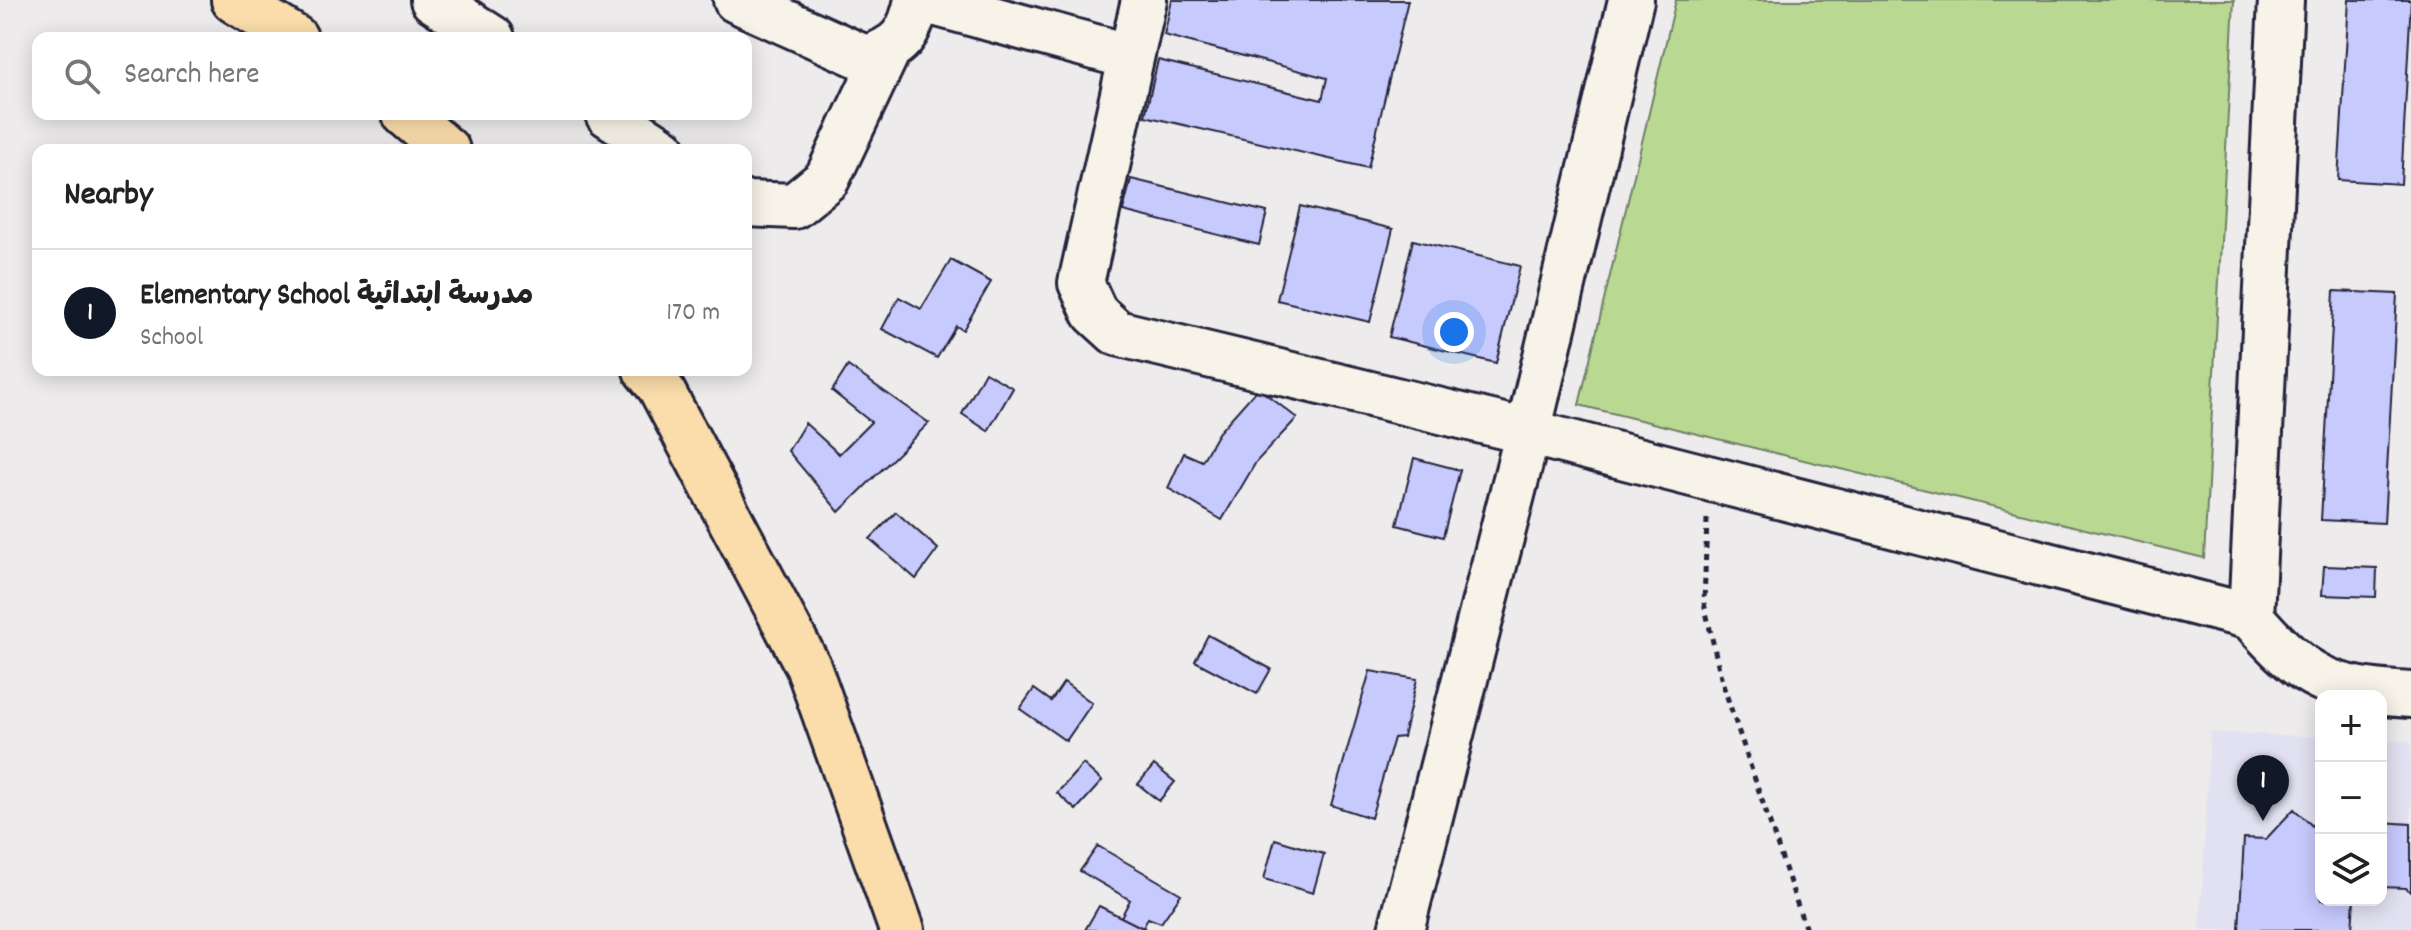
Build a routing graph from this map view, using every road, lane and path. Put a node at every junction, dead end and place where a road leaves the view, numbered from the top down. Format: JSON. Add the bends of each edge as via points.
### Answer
{"nodes":[{"id":1,"x":234,"y":0,"type":"edge"},
{"id":2,"x":433,"y":0,"type":"edge"},
{"id":3,"x":736,"y":0,"type":"edge"},
{"id":4,"x":920,"y":0,"type":"edge"},
{"id":5,"x":1144,"y":0,"type":"edge"},
{"id":6,"x":1631,"y":0,"type":"edge"},
{"id":7,"x":2281,"y":0,"type":"edge"},
{"id":8,"x":285,"y":32,"type":"edge"},
{"id":9,"x":483,"y":32,"type":"edge"},
{"id":10,"x":887,"y":52,"type":"junction"},
{"id":11,"x":1131,"y":57,"type":"junction"},
{"id":12,"x":412,"y":120,"type":"edge"},
{"id":13,"x":617,"y":120,"type":"edge"},
{"id":14,"x":440,"y":144,"type":"edge"},
{"id":15,"x":654,"y":144,"type":"edge"},
{"id":16,"x":752,"y":204,"type":"edge"},
{"id":17,"x":651,"y":376,"type":"edge"},
{"id":18,"x":1528,"y":432,"type":"junction"},
{"id":19,"x":1708,"y":478,"type":"junction"},
{"id":20,"x":2251,"y":617,"type":"junction"},
{"id":21,"x":2411,"y":695,"type":"edge"},
{"id":22,"x":902,"y":930,"type":"edge"},
{"id":23,"x":1401,"y":930,"type":"edge"},
{"id":24,"x":1806,"y":930,"type":"edge"}],
"edges":[{"from":1,"to":8,"type":"highway"},
{"from":2,"to":9,"type":"street"},
{"from":3,"to":10,"type":"street","via":[[865,58]]},
{"from":4,"to":10,"type":"street","via":[[911,28]]},
{"from":4,"to":11,"type":"street"},
{"from":5,"to":11,"type":"street"},
{"from":6,"to":18,"type":"street"},
{"from":7,"to":20,"type":"street"},
{"from":10,"to":16,"type":"street","via":[[827,179],[794,206]]},
{"from":11,"to":18,"type":"street","via":[[1081,283],[1095,313],[1117,333]]},
{"from":12,"to":14,"type":"highway"},
{"from":13,"to":15,"type":"street"},
{"from":17,"to":22,"type":"highway","via":[[808,666]]},
{"from":18,"to":19,"type":"street"},
{"from":18,"to":23,"type":"street"},
{"from":19,"to":20,"type":"street"},
{"from":19,"to":24,"type":"path","via":[[1704,603],[1722,682]]},
{"from":20,"to":21,"type":"street","via":[[2293,662],[2320,679],[2351,690]]}]}
